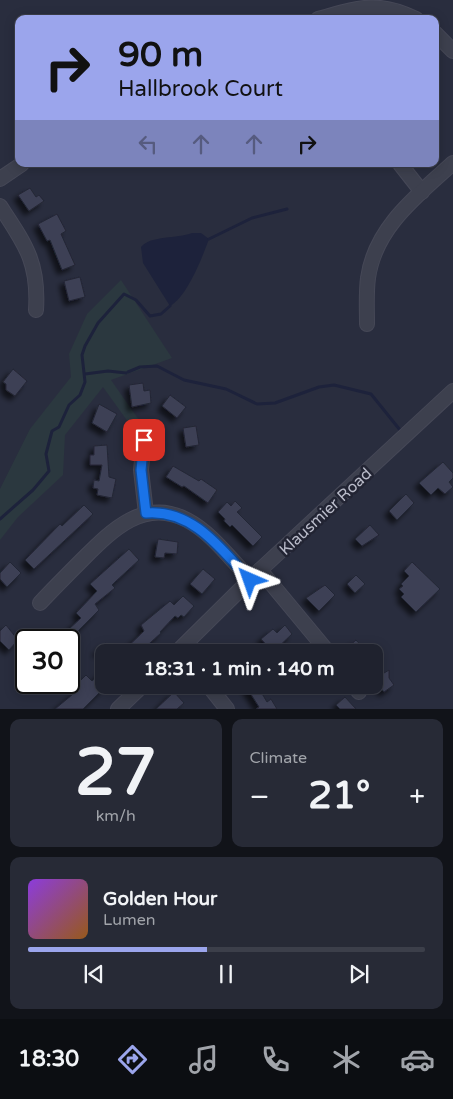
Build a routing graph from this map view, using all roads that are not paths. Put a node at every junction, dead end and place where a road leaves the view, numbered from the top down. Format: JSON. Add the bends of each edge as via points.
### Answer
{"nodes":[{"id":1,"x":348,"y":15,"type":"edge"},
{"id":2,"x":407,"y":15,"type":"edge"},
{"id":3,"x":439,"y":37,"type":"edge"},
{"id":4,"x":453,"y":52,"type":"edge"},
{"id":5,"x":453,"y":163,"type":"edge"},
{"id":6,"x":18,"y":167,"type":"edge"},
{"id":7,"x":402,"y":167,"type":"edge"},
{"id":8,"x":0,"y":179,"type":"edge"},
{"id":9,"x":422,"y":192,"type":"junction"},
{"id":10,"x":0,"y":206,"type":"edge"},
{"id":11,"x":36,"y":310,"type":"dead end"},
{"id":12,"x":367,"y":324,"type":"dead end"},
{"id":13,"x":453,"y":391,"type":"edge"},
{"id":14,"x":144,"y":440,"type":"dead end"},
{"id":15,"x":146,"y":513,"type":"junction"},
{"id":16,"x":256,"y":575,"type":"junction"},
{"id":17,"x":40,"y":603,"type":"dead end"},
{"id":18,"x":185,"y":644,"type":"edge"},
{"id":19,"x":321,"y":644,"type":"edge"},
{"id":20,"x":134,"y":694,"type":"edge"},
{"id":21,"x":215,"y":694,"type":"edge"},
{"id":22,"x":118,"y":709,"type":"edge"},
{"id":23,"x":227,"y":709,"type":"edge"}],
"edges":[{"from":1,"to":2,"type":"street","via":[[383,4]]},
{"from":3,"to":4,"type":"street"},
{"from":5,"to":9,"type":"street"},
{"from":6,"to":8,"type":"street"},
{"from":7,"to":9,"type":"street"},
{"from":9,"to":12,"type":"street","via":[[388,226],[377,248],[368,277]]},
{"from":10,"to":11,"type":"street","via":[[32,259],[37,288]]},
{"from":13,"to":16,"type":"street","name":"Klausmier Road"},
{"from":14,"to":15,"type":"street","via":[[141,465]]},
{"from":15,"to":16,"type":"street","via":[[167,513],[187,520]]},
{"from":15,"to":17,"type":"street","via":[[124,522],[107,535]]},
{"from":16,"to":18,"type":"street","name":"Klausmier Road"},
{"from":16,"to":19,"type":"street"},
{"from":20,"to":22,"type":"street"},
{"from":21,"to":23,"type":"street"}]}
